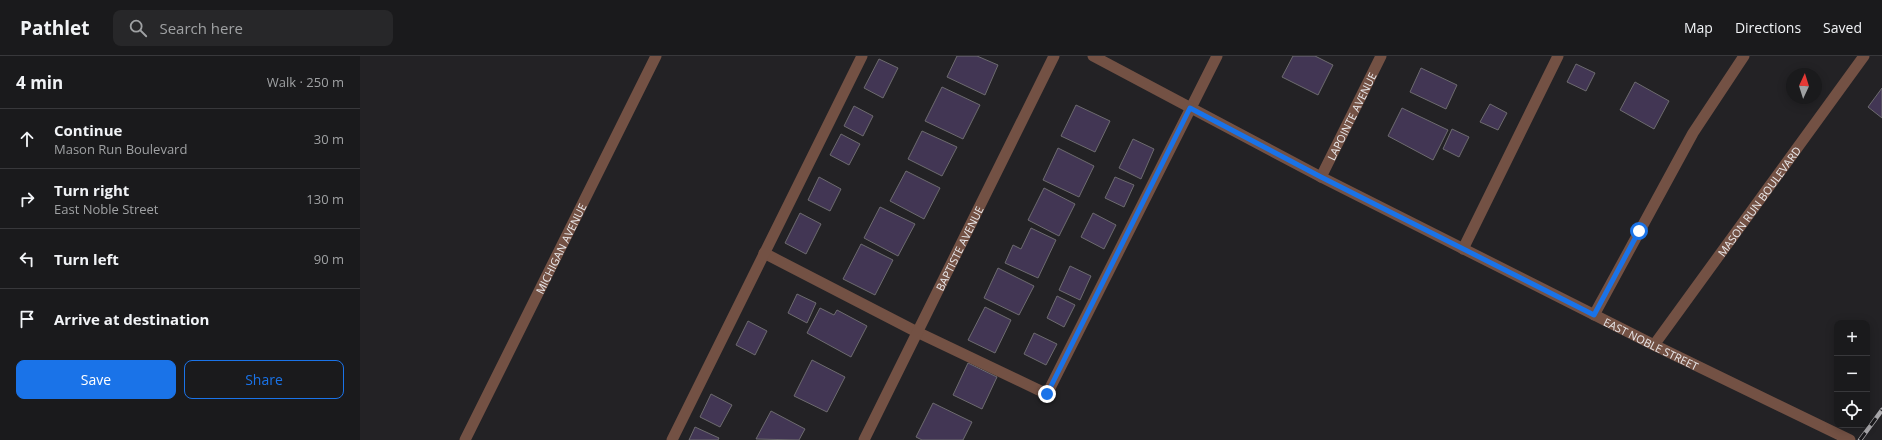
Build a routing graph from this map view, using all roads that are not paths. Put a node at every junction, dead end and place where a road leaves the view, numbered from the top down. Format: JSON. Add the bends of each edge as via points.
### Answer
{"nodes":[{"id":1,"x":656,"y":56,"type":"edge"},
{"id":2,"x":862,"y":56,"type":"edge"},
{"id":3,"x":1054,"y":56,"type":"edge"},
{"id":4,"x":1093,"y":56,"type":"edge"},
{"id":5,"x":1217,"y":56,"type":"edge"},
{"id":6,"x":1382,"y":56,"type":"edge"},
{"id":7,"x":1558,"y":56,"type":"edge"},
{"id":8,"x":1744,"y":56,"type":"edge"},
{"id":9,"x":1864,"y":56,"type":"edge"},
{"id":10,"x":1190,"y":108,"type":"junction"},
{"id":11,"x":1321,"y":177,"type":"junction"},
{"id":12,"x":1463,"y":249,"type":"junction"},
{"id":13,"x":764,"y":253,"type":"junction"},
{"id":14,"x":1594,"y":315,"type":"junction"},
{"id":15,"x":917,"y":332,"type":"junction"},
{"id":16,"x":1654,"y":345,"type":"junction"},
{"id":17,"x":465,"y":440,"type":"edge"},
{"id":18,"x":672,"y":440,"type":"edge"},
{"id":19,"x":864,"y":440,"type":"edge"},
{"id":20,"x":1850,"y":440,"type":"edge"}],
"edges":[{"from":1,"to":17,"type":"street","name":"MICHIGAN AVENUE"},
{"from":2,"to":13,"type":"street"},
{"from":3,"to":15,"type":"street","name":"BAPTISTE AVENUE"},
{"from":4,"to":10,"type":"street","name":"EAST NOBLE STREET"},
{"from":5,"to":10,"type":"street"},
{"from":6,"to":11,"type":"street","name":"LAPOINTE AVENUE"},
{"from":7,"to":12,"type":"street"},
{"from":8,"to":14,"type":"street","via":[[1693,132]]},
{"from":9,"to":16,"type":"street","name":"MASON RUN BOULEVARD"},
{"from":10,"to":11,"type":"street","name":"EAST NOBLE STREET"},
{"from":10,"to":15,"type":"street","via":[[1047,394]]},
{"from":11,"to":12,"type":"street","name":"EAST NOBLE STREET"},
{"from":12,"to":14,"type":"street","name":"EAST NOBLE STREET"},
{"from":13,"to":15,"type":"street"},
{"from":13,"to":18,"type":"street"},
{"from":14,"to":16,"type":"street","name":"EAST NOBLE STREET"},
{"from":15,"to":19,"type":"street","name":"BAPTISTE AVENUE"},
{"from":16,"to":20,"type":"street","name":"EAST NOBLE STREET"}]}
